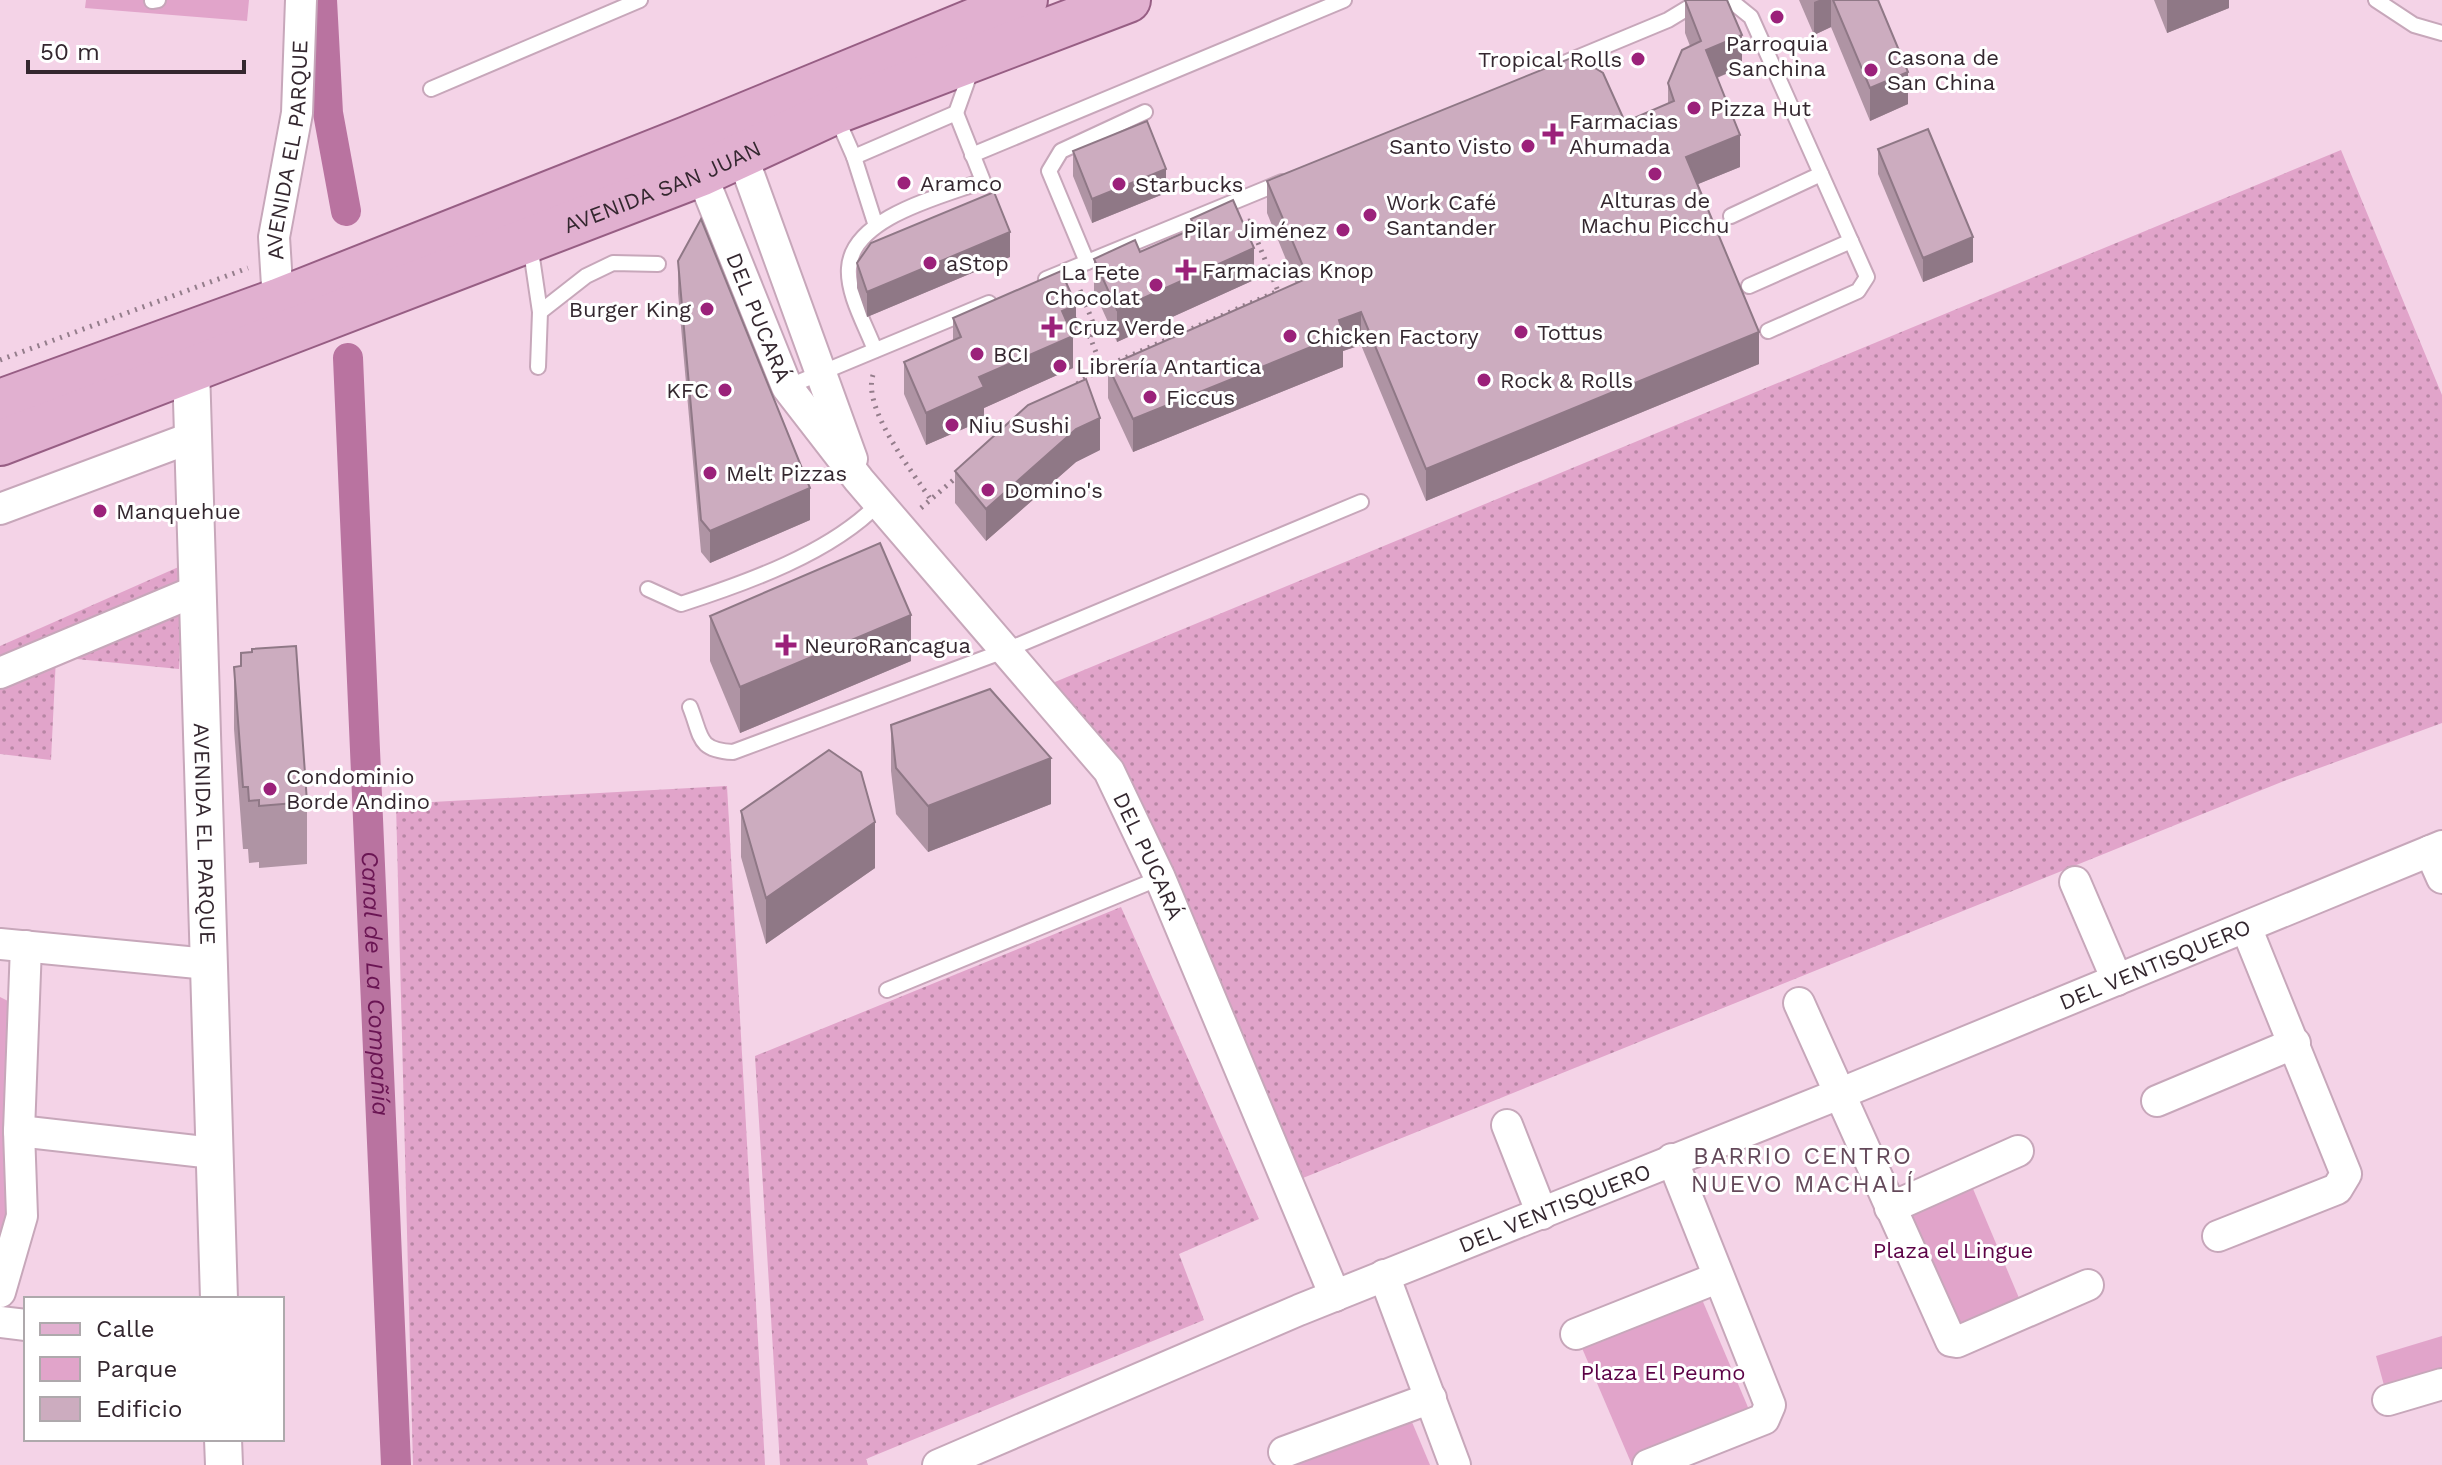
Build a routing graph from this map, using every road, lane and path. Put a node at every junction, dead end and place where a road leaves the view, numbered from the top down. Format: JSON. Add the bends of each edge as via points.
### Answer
{"nodes":[{"id":1,"x":301,"y":0,"type":"edge"},
{"id":2,"x":640,"y":0,"type":"edge"},
{"id":3,"x":1025,"y":0,"type":"edge"},
{"id":4,"x":1128,"y":0,"type":"edge"},
{"id":5,"x":1302,"y":0,"type":"edge"},
{"id":6,"x":1344,"y":0,"type":"edge"},
{"id":7,"x":1701,"y":0,"type":"edge"},
{"id":8,"x":1730,"y":0,"type":"edge"},
{"id":9,"x":2376,"y":0,"type":"edge"},
{"id":10,"x":1307,"y":16,"type":"junction"},
{"id":11,"x":2442,"y":33,"type":"edge"},
{"id":12,"x":976,"y":60,"type":"junction"},
{"id":13,"x":1546,"y":70,"type":"edge"},
{"id":14,"x":431,"y":89,"type":"dead end"},
{"id":15,"x":834,"y":112,"type":"junction"},
{"id":16,"x":1145,"y":112,"type":"dead end"},
{"id":17,"x":956,"y":113,"type":"junction"},
{"id":18,"x":736,"y":138,"type":"junction"},
{"id":19,"x":972,"y":155,"type":"junction"},
{"id":20,"x":694,"y":157,"type":"junction"},
{"id":21,"x":854,"y":157,"type":"junction"},
{"id":22,"x":1821,"y":174,"type":"junction"},
{"id":23,"x":1300,"y":175,"type":"edge"},
{"id":24,"x":1263,"y":215,"type":"dead end"},
{"id":25,"x":1731,"y":216,"type":"dead end"},
{"id":26,"x":1249,"y":221,"type":"junction"},
{"id":27,"x":875,"y":223,"type":"junction"},
{"id":28,"x":1235,"y":226,"type":"edge"},
{"id":29,"x":529,"y":238,"type":"junction"},
{"id":30,"x":1851,"y":241,"type":"junction"},
{"id":31,"x":1087,"y":262,"type":"junction"},
{"id":32,"x":658,"y":264,"type":"dead end"},
{"id":33,"x":1094,"y":284,"type":"edge"},
{"id":34,"x":1032,"y":285,"type":"edge"},
{"id":35,"x":1749,"y":286,"type":"dead end"},
{"id":36,"x":1080,"y":290,"type":"junction"},
{"id":37,"x":1073,"y":293,"type":"edge"},
{"id":38,"x":1004,"y":297,"type":"edge"},
{"id":39,"x":278,"y":301,"type":"junction"},
{"id":40,"x":1070,"y":307,"type":"edge"},
{"id":41,"x":540,"y":312,"type":"junction"},
{"id":42,"x":1768,"y":331,"type":"dead end"},
{"id":43,"x":1090,"y":337,"type":"junction"},
{"id":44,"x":191,"y":350,"type":"junction"},
{"id":45,"x":875,"y":350,"type":"junction"},
{"id":46,"x":538,"y":367,"type":"dead end"},
{"id":47,"x":1102,"y":368,"type":"junction"},
{"id":48,"x":886,"y":369,"type":"dead end"},
{"id":49,"x":822,"y":373,"type":"junction"},
{"id":50,"x":1075,"y":385,"type":"edge"},
{"id":51,"x":787,"y":387,"type":"junction"},
{"id":52,"x":0,"y":402,"type":"edge"},
{"id":53,"x":193,"y":437,"type":"junction"},
{"id":54,"x":0,"y":443,"type":"edge"},
{"id":55,"x":963,"y":472,"type":"edge"},
{"id":56,"x":859,"y":480,"type":"junction"},
{"id":57,"x":1361,"y":502,"type":"dead end"},
{"id":58,"x":879,"y":503,"type":"junction"},
{"id":59,"x":0,"y":509,"type":"edge"},
{"id":60,"x":648,"y":589,"type":"dead end"},
{"id":61,"x":198,"y":590,"type":"junction"},
{"id":62,"x":1004,"y":651,"type":"junction"},
{"id":63,"x":0,"y":673,"type":"edge"},
{"id":64,"x":690,"y":707,"type":"dead end"},
{"id":65,"x":2438,"y":858,"type":"edge"},
{"id":66,"x":1160,"y":878,"type":"junction"},
{"id":67,"x":2075,"y":882,"type":"dead end"},
{"id":68,"x":2246,"y":927,"type":"junction"},
{"id":69,"x":13,"y":945,"type":"edge"},
{"id":70,"x":208,"y":964,"type":"junction"},
{"id":71,"x":2117,"y":980,"type":"junction"},
{"id":72,"x":887,"y":990,"type":"dead end"},
{"id":73,"x":1799,"y":1003,"type":"dead end"},
{"id":74,"x":2295,"y":1043,"type":"junction"},
{"id":75,"x":1839,"y":1094,"type":"junction"},
{"id":76,"x":2157,"y":1101,"type":"dead end"},
{"id":77,"x":1507,"y":1125,"type":"dead end"},
{"id":78,"x":19,"y":1131,"type":"junction"},
{"id":79,"x":2018,"y":1151,"type":"dead end"},
{"id":80,"x":213,"y":1153,"type":"junction"},
{"id":81,"x":1672,"y":1159,"type":"junction"},
{"id":82,"x":1890,"y":1208,"type":"junction"},
{"id":83,"x":1542,"y":1214,"type":"junction"},
{"id":84,"x":2218,"y":1236,"type":"dead end"},
{"id":85,"x":1384,"y":1275,"type":"junction"},
{"id":86,"x":1717,"y":1278,"type":"junction"},
{"id":87,"x":2088,"y":1285,"type":"dead end"},
{"id":88,"x":0,"y":1292,"type":"edge"},
{"id":89,"x":1335,"y":1296,"type":"junction"},
{"id":90,"x":219,"y":1297,"type":"edge"},
{"id":91,"x":0,"y":1322,"type":"edge"},
{"id":92,"x":24,"y":1325,"type":"edge"},
{"id":93,"x":1576,"y":1334,"type":"dead end"},
{"id":94,"x":2442,"y":1384,"type":"edge"},
{"id":95,"x":1431,"y":1398,"type":"junction"},
{"id":96,"x":2388,"y":1400,"type":"dead end"},
{"id":97,"x":223,"y":1441,"type":"edge"},
{"id":98,"x":1284,"y":1452,"type":"dead end"},
{"id":99,"x":983,"y":1456,"type":"edge"},
{"id":100,"x":224,"y":1465,"type":"edge"},
{"id":101,"x":938,"y":1465,"type":"edge"},
{"id":102,"x":1455,"y":1465,"type":"edge"},
{"id":103,"x":1648,"y":1465,"type":"edge"}],
"edges":[{"from":1,"to":39,"type":"street","name":"AVENIDA EL PARQUE","via":[[297,113],[274,237]]},
{"from":2,"to":14,"type":"lane"},
{"from":3,"to":18,"type":"main road","name":"AVENIDA SAN JUAN"},
{"from":4,"to":12,"type":"main road","name":"AVENIDA SAN JUAN"},
{"from":5,"to":10,"type":"lane"},
{"from":6,"to":10,"type":"lane"},
{"from":7,"to":13,"type":"lane","via":[[1668,20]]},
{"from":8,"to":22,"type":"lane","via":[[1751,17]]},
{"from":9,"to":11,"type":"lane","via":[[2414,25]]},
{"from":10,"to":19,"type":"lane"},
{"from":12,"to":15,"type":"main road","name":"AVENIDA SAN JUAN"},
{"from":12,"to":17,"type":"lane"},
{"from":15,"to":18,"type":"main road","name":"AVENIDA SAN JUAN"},
{"from":15,"to":21,"type":"lane"},
{"from":16,"to":31,"type":"lane","via":[[1061,151],[1049,171]]},
{"from":17,"to":19,"type":"lane"},
{"from":17,"to":21,"type":"lane"},
{"from":18,"to":20,"type":"main road","name":"AVENIDA SAN JUAN"},
{"from":18,"to":49,"type":"street","name":"DEL PUCARÁ"},
{"from":19,"to":27,"type":"lane","via":[[983,181]]},
{"from":20,"to":29,"type":"main road","name":"AVENIDA SAN JUAN"},
{"from":20,"to":39,"type":"main road","name":"AVENIDA SAN JUAN"},
{"from":20,"to":51,"type":"street","name":"DEL PUCARÁ"},
{"from":21,"to":27,"type":"lane"},
{"from":22,"to":25,"type":"lane"},
{"from":22,"to":30,"type":"lane"},
{"from":23,"to":31,"type":"lane"},
{"from":24,"to":26,"type":"path"},
{"from":26,"to":28,"type":"path"},
{"from":26,"to":47,"type":"path","via":[[1278,291]]},
{"from":27,"to":45,"type":"lane","via":[[848,266]]},
{"from":29,"to":41,"type":"lane"},
{"from":29,"to":44,"type":"main road","name":"AVENIDA SAN JUAN"},
{"from":30,"to":35,"type":"lane"},
{"from":30,"to":42,"type":"lane","via":[[1867,277],[1865,285]]},
{"from":31,"to":34,"type":"lane"},
{"from":32,"to":41,"type":"lane","via":[[613,263],[586,276]]},
{"from":33,"to":36,"type":"path"},
{"from":36,"to":37,"type":"path"},
{"from":36,"to":43,"type":"path","via":[[1094,325]]},
{"from":38,"to":45,"type":"lane"},
{"from":39,"to":44,"type":"main road","name":"AVENIDA SAN JUAN"},
{"from":40,"to":43,"type":"path","via":[[1079,330]]},
{"from":41,"to":46,"type":"lane"},
{"from":43,"to":47,"type":"path"},
{"from":44,"to":52,"type":"main road"},
{"from":44,"to":53,"type":"street","name":"AVENIDA EL PARQUE"},
{"from":44,"to":54,"type":"main road"},
{"from":45,"to":49,"type":"lane"},
{"from":47,"to":50,"type":"path"},
{"from":48,"to":55,"type":"path","via":[[872,375],[869,390],[890,436],[931,500]]},
{"from":49,"to":51,"type":"lane"},
{"from":49,"to":56,"type":"street","name":"DEL PUCARÁ"},
{"from":51,"to":56,"type":"street","name":"DEL PUCARÁ"},
{"from":53,"to":59,"type":"street"},
{"from":53,"to":61,"type":"street","name":"AVENIDA EL PARQUE"},
{"from":56,"to":58,"type":"street","name":"DEL PUCARÁ"},
{"from":57,"to":62,"type":"lane"},
{"from":58,"to":60,"type":"lane","via":[[830,543],[721,591],[681,604]]},
{"from":58,"to":62,"type":"street","name":"DEL PUCARÁ"},
{"from":61,"to":63,"type":"street"},
{"from":61,"to":70,"type":"street","name":"AVENIDA EL PARQUE"},
{"from":62,"to":64,"type":"lane","via":[[733,752],[704,745]]},
{"from":62,"to":66,"type":"street","name":"DEL PUCARÁ","via":[[1109,771]]},
{"from":65,"to":68,"type":"street","name":"DEL VENTISQUERO"},
{"from":66,"to":72,"type":"lane"},
{"from":66,"to":89,"type":"street","name":"DEL PUCARÁ"},
{"from":67,"to":71,"type":"street"},
{"from":68,"to":71,"type":"street","name":"DEL VENTISQUERO"},
{"from":68,"to":74,"type":"street"},
{"from":69,"to":70,"type":"street"},
{"from":69,"to":78,"type":"street"},
{"from":70,"to":80,"type":"street","name":"AVENIDA EL PARQUE"},
{"from":71,"to":75,"type":"street","name":"DEL VENTISQUERO"},
{"from":73,"to":75,"type":"street"},
{"from":74,"to":76,"type":"street"},
{"from":74,"to":84,"type":"street","via":[[2346,1174],[2344,1182]]},
{"from":75,"to":81,"type":"street","name":"DEL VENTISQUERO"},
{"from":75,"to":82,"type":"street"},
{"from":77,"to":83,"type":"street"},
{"from":78,"to":80,"type":"street"},
{"from":78,"to":88,"type":"street","via":[[22,1216]]},
{"from":79,"to":82,"type":"street"},
{"from":80,"to":90,"type":"street","name":"AVENIDA EL PARQUE"},
{"from":81,"to":83,"type":"street","name":"DEL VENTISQUERO"},
{"from":81,"to":86,"type":"street"},
{"from":82,"to":87,"type":"street","via":[[1951,1341]]},
{"from":83,"to":85,"type":"street","name":"DEL VENTISQUERO"},
{"from":85,"to":89,"type":"street","name":"DEL VENTISQUERO"},
{"from":85,"to":95,"type":"street"},
{"from":86,"to":93,"type":"street"},
{"from":86,"to":103,"type":"street","via":[[1770,1405],[1769,1414]]},
{"from":89,"to":99,"type":"street","name":"DEL VENTISQUERO"},
{"from":91,"to":92,"type":"street"},
{"from":94,"to":96,"type":"street"},
{"from":95,"to":98,"type":"street"},
{"from":95,"to":102,"type":"street"},
{"from":97,"to":100,"type":"street"},
{"from":99,"to":101,"type":"street","name":"DEL VENTISQUERO"}]}
